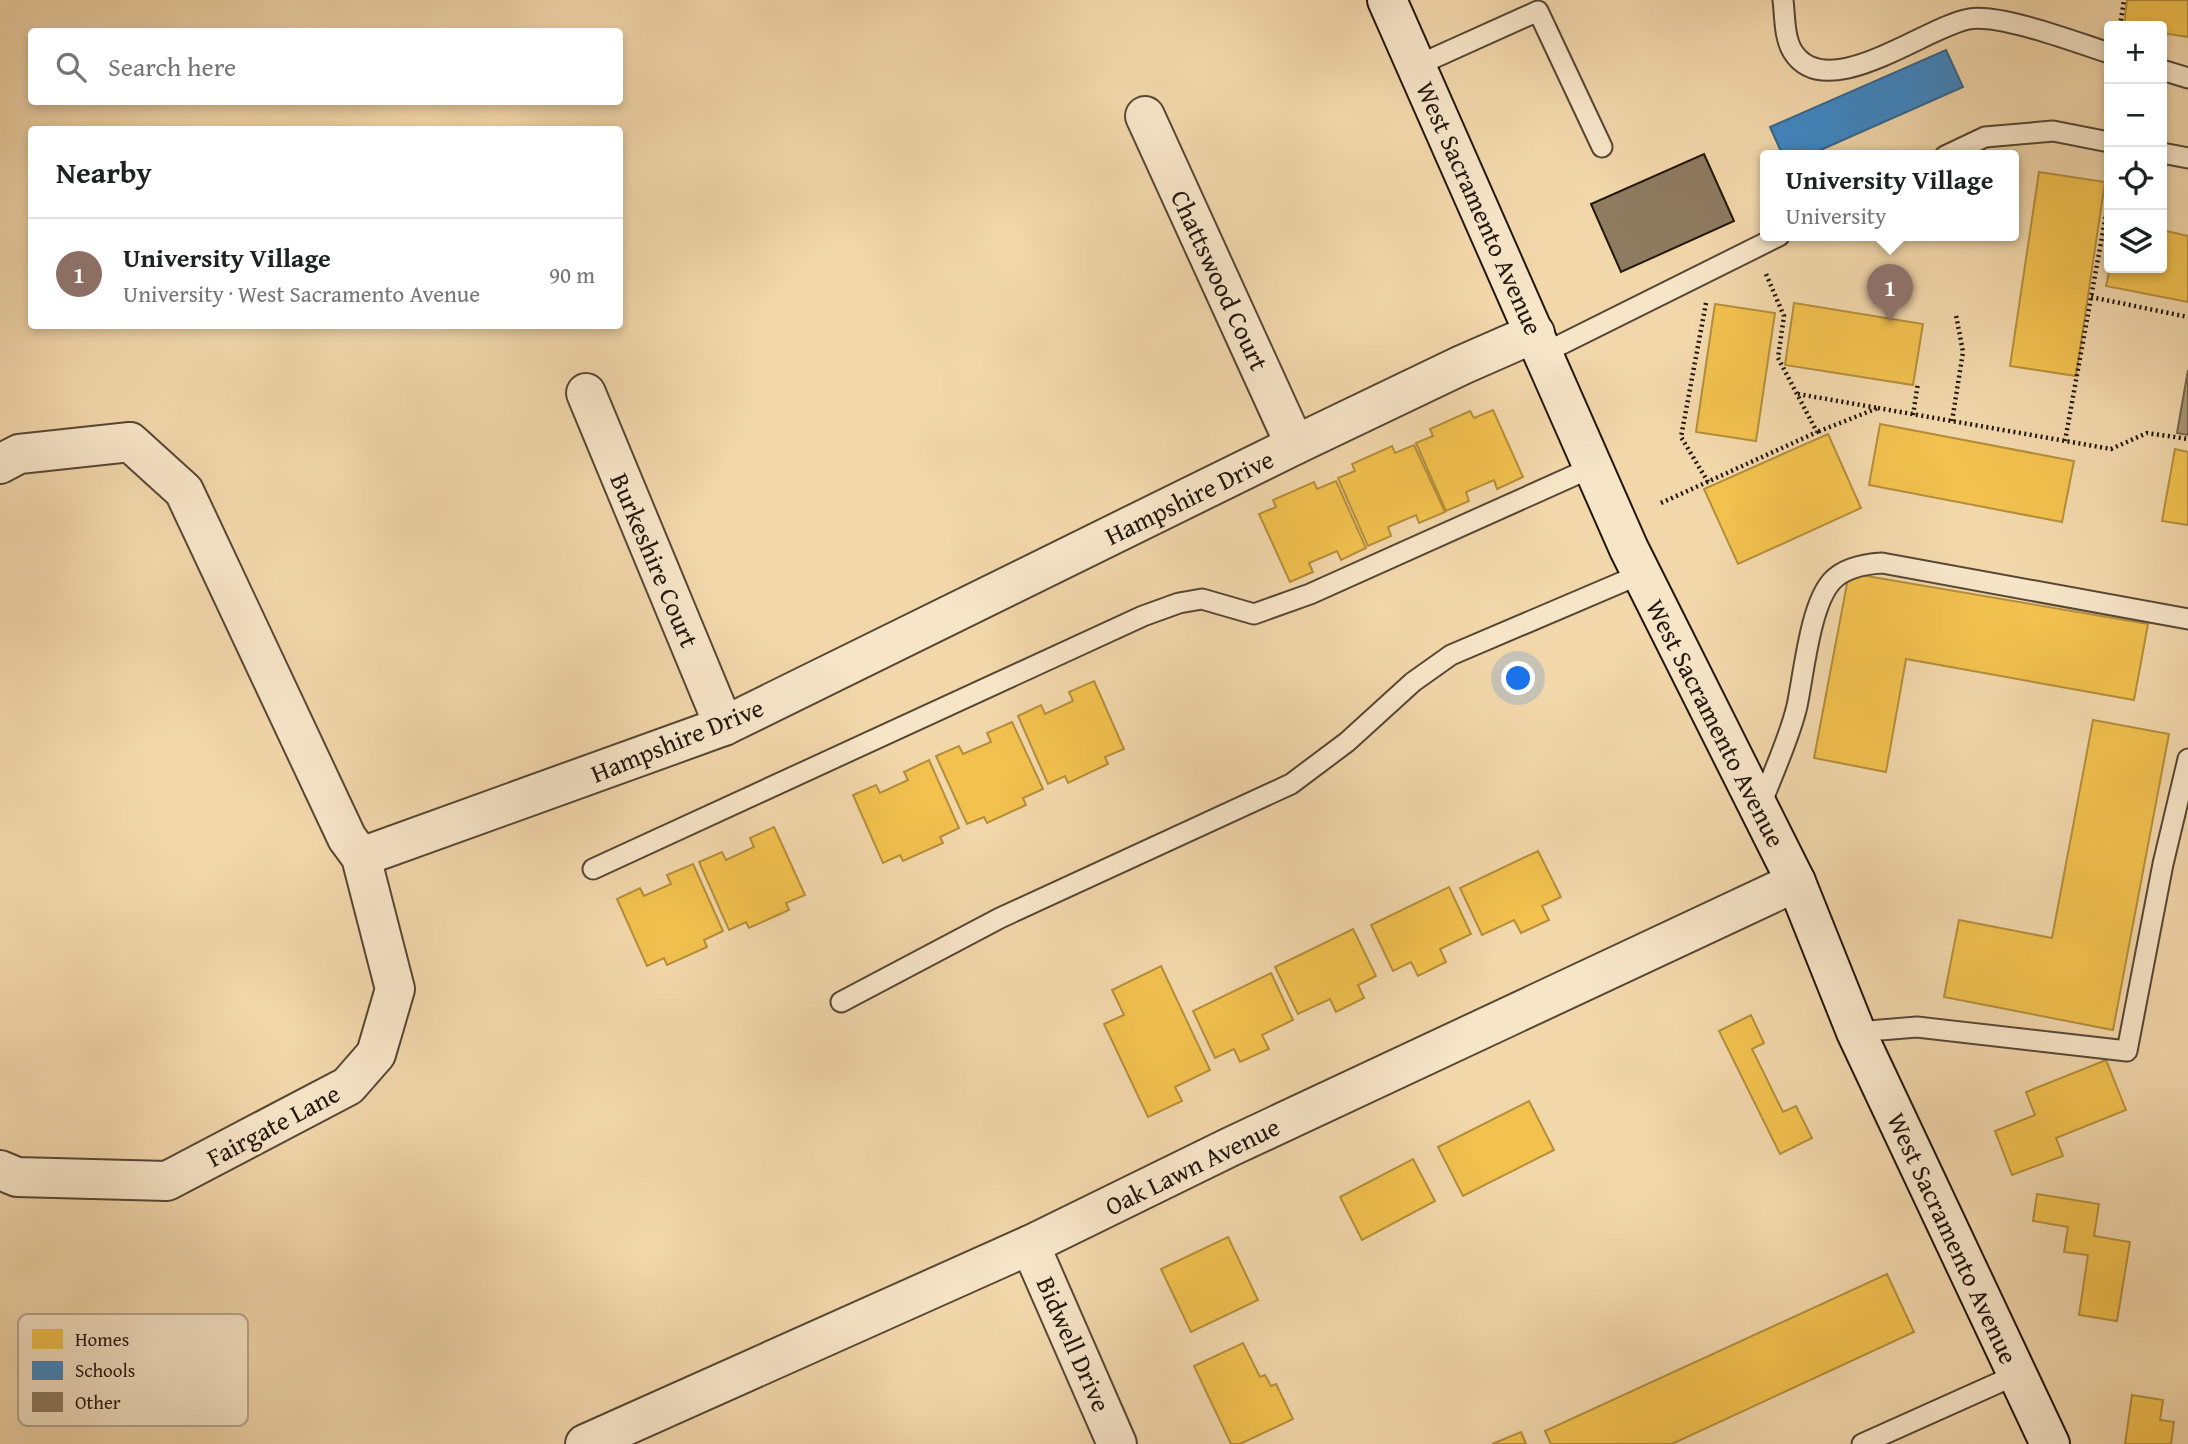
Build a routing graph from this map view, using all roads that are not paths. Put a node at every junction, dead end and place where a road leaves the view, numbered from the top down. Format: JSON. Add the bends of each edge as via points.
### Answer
{"nodes":[{"id":1,"x":1387,"y":0,"type":"edge"},
{"id":2,"x":1783,"y":0,"type":"edge"},
{"id":3,"x":1535,"y":5,"type":"edge"},
{"id":4,"x":2104,"y":52,"type":"edge"},
{"id":5,"x":1416,"y":66,"type":"junction"},
{"id":6,"x":2167,"y":72,"type":"edge"},
{"id":7,"x":2188,"y":78,"type":"edge"},
{"id":8,"x":1145,"y":116,"type":"dead end"},
{"id":9,"x":2104,"y":141,"type":"edge"},
{"id":10,"x":1602,"y":147,"type":"dead end"},
{"id":11,"x":1958,"y":150,"type":"edge"},
{"id":12,"x":2167,"y":154,"type":"edge"},
{"id":13,"x":2188,"y":158,"type":"edge"},
{"id":14,"x":1770,"y":241,"type":"edge"},
{"id":15,"x":1540,"y":343,"type":"junction"},
{"id":16,"x":586,"y":393,"type":"dead end"},
{"id":17,"x":1295,"y":445,"type":"junction"},
{"id":18,"x":0,"y":464,"type":"edge"},
{"id":19,"x":1593,"y":467,"type":"junction"},
{"id":20,"x":1641,"y":574,"type":"junction"},
{"id":21,"x":2188,"y":619,"type":"edge"},
{"id":22,"x":724,"y":726,"type":"junction"},
{"id":23,"x":2188,"y":759,"type":"edge"},
{"id":24,"x":1760,"y":809,"type":"junction"},
{"id":25,"x":361,"y":857,"type":"junction"},
{"id":26,"x":593,"y":869,"type":"dead end"},
{"id":27,"x":1796,"y":882,"type":"junction"},
{"id":28,"x":841,"y":1002,"type":"dead end"},
{"id":29,"x":1856,"y":1032,"type":"junction"},
{"id":30,"x":0,"y":1170,"type":"edge"},
{"id":31,"x":1030,"y":1245,"type":"junction"},
{"id":32,"x":2018,"y":1374,"type":"junction"},
{"id":33,"x":585,"y":1444,"type":"edge"},
{"id":34,"x":1117,"y":1444,"type":"edge"},
{"id":35,"x":1862,"y":1444,"type":"edge"},
{"id":36,"x":2050,"y":1444,"type":"edge"}],
"edges":[{"from":1,"to":5,"type":"street","name":"West Sacramento Avenue"},
{"from":2,"to":4,"type":"lane","via":[[1792,51],[1815,71],[1870,61],[1971,18],[1993,19]]},
{"from":3,"to":5,"type":"lane"},
{"from":3,"to":10,"type":"lane"},
{"from":5,"to":15,"type":"street","name":"West Sacramento Avenue"},
{"from":6,"to":7,"type":"lane"},
{"from":8,"to":17,"type":"street","name":"Chattswood Court"},
{"from":9,"to":11,"type":"lane","via":[[2053,131],[1986,137]]},
{"from":12,"to":13,"type":"lane"},
{"from":14,"to":15,"type":"lane"},
{"from":15,"to":17,"type":"street","name":"Hampshire Drive","via":[[1462,365]]},
{"from":15,"to":19,"type":"street","name":"West Sacramento Avenue"},
{"from":16,"to":22,"type":"street","name":"Burkeshire Court"},
{"from":17,"to":22,"type":"street","name":"Hampshire Drive"},
{"from":18,"to":25,"type":"street","via":[[19,454],[130,442],[184,491]]},
{"from":19,"to":20,"type":"street","name":"West Sacramento Avenue"},
{"from":19,"to":26,"type":"lane","via":[[1273,608],[1254,614],[1202,599],[1143,616]]},
{"from":20,"to":24,"type":"street","name":"West Sacramento Avenue"},
{"from":20,"to":28,"type":"lane","via":[[1451,655],[1291,784],[1000,918]]},
{"from":21,"to":24,"type":"lane","via":[[1882,563],[1847,571],[1832,581],[1820,601],[1797,707]]},
{"from":22,"to":25,"type":"street","name":"Hampshire Drive"},
{"from":23,"to":29,"type":"lane","via":[[2127,1051],[1917,1027]]},
{"from":24,"to":27,"type":"street","name":"West Sacramento Avenue"},
{"from":25,"to":30,"type":"street","name":"Fairgate Lane","via":[[395,989],[376,1054],[348,1086],[167,1181],[17,1177]]},
{"from":27,"to":29,"type":"street","name":"West Sacramento Avenue"},
{"from":27,"to":31,"type":"street","name":"Oak Lawn Avenue"},
{"from":29,"to":32,"type":"street","name":"West Sacramento Avenue"},
{"from":31,"to":33,"type":"street","name":"Oak Lawn Avenue"},
{"from":31,"to":34,"type":"street","name":"Bidwell Drive"},
{"from":32,"to":35,"type":"lane"},
{"from":32,"to":36,"type":"street","name":"West Sacramento Avenue"}]}
